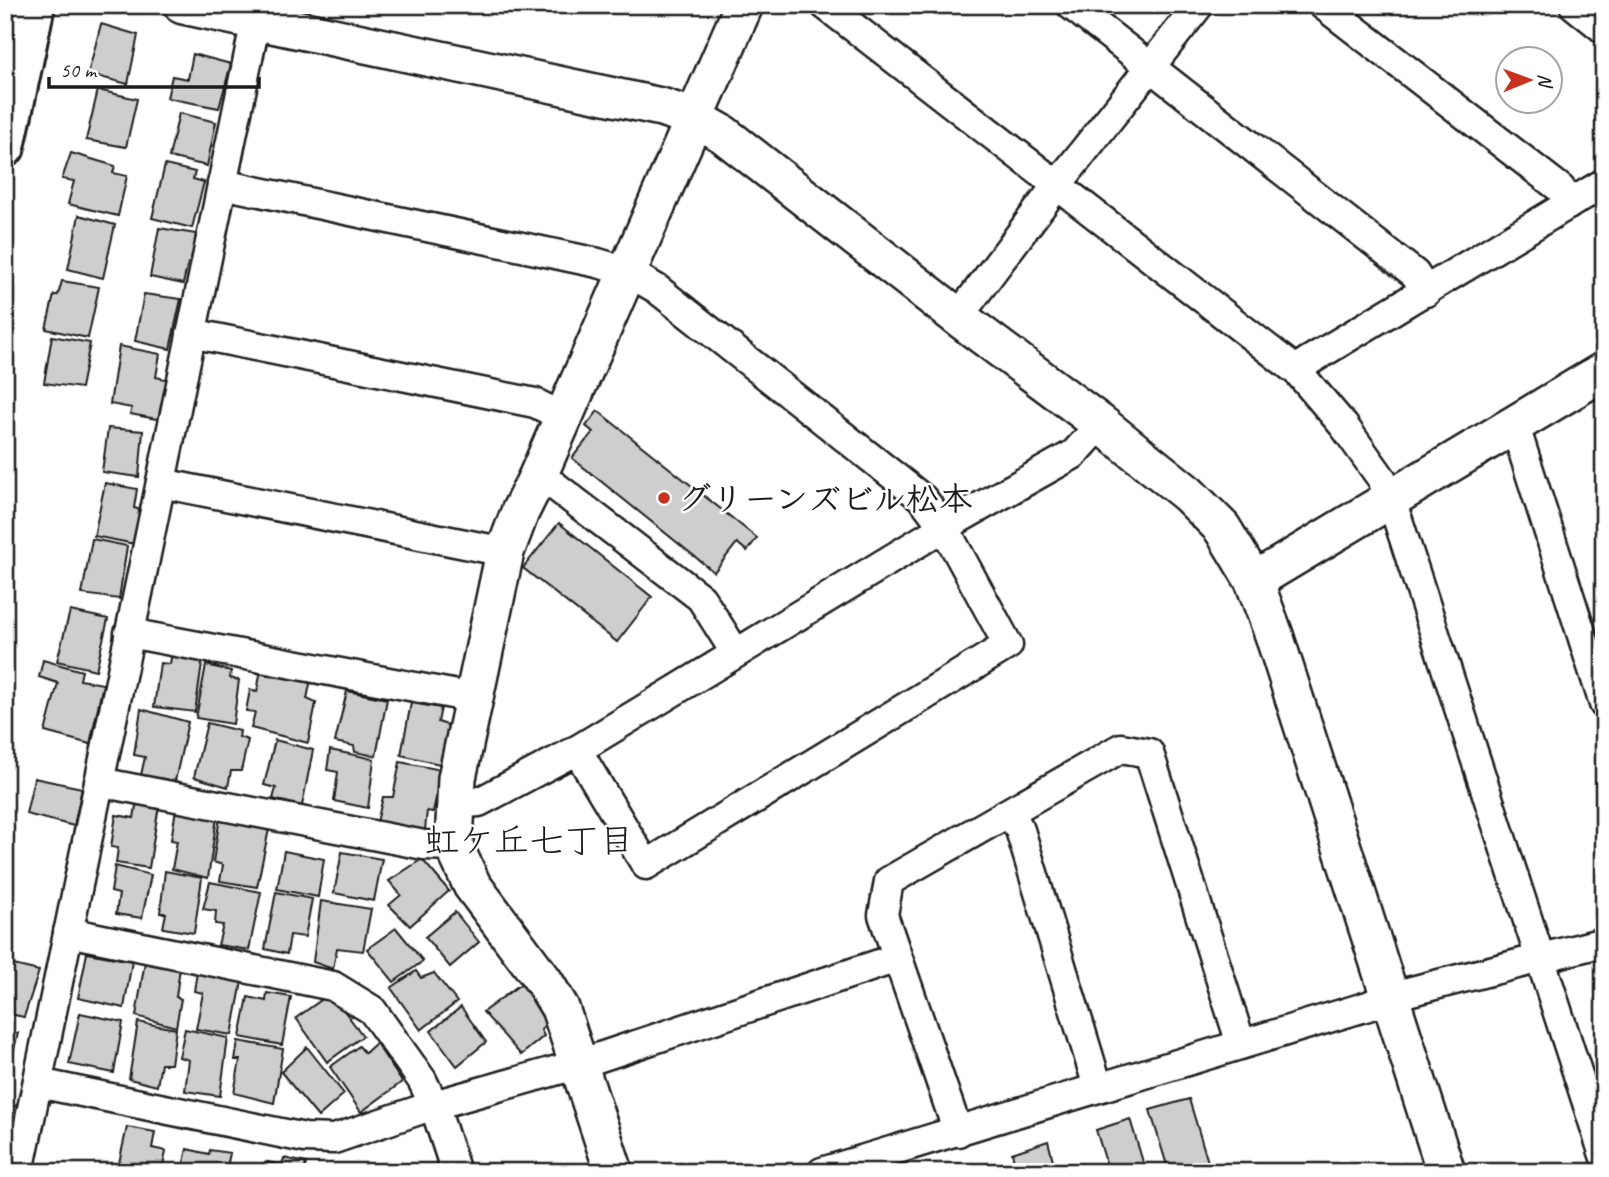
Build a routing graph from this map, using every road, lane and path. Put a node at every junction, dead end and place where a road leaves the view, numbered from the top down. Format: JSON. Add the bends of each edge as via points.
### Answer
{"nodes":[{"id":1,"x":35,"y":5,"type":"edge"},
{"id":2,"x":183,"y":5,"type":"edge"},
{"id":3,"x":744,"y":5,"type":"edge"},
{"id":4,"x":825,"y":5,"type":"edge"},
{"id":5,"x":1071,"y":5,"type":"edge"},
{"id":6,"x":1199,"y":5,"type":"edge"},
{"id":7,"x":1323,"y":5,"type":"edge"},
{"id":8,"x":1574,"y":5,"type":"edge"},
{"id":9,"x":258,"y":13,"type":"edge"},
{"id":10,"x":1604,"y":29,"type":"edge"},
{"id":11,"x":1150,"y":66,"type":"junction"},
{"id":12,"x":695,"y":118,"type":"junction"},
{"id":13,"x":5,"y":146,"type":"edge"},
{"id":14,"x":1604,"y":183,"type":"edge"},
{"id":15,"x":222,"y":184,"type":"junction"},
{"id":16,"x":1057,"y":185,"type":"junction"},
{"id":17,"x":1568,"y":205,"type":"junction"},
{"id":18,"x":628,"y":272,"type":"junction"},
{"id":19,"x":1426,"y":292,"type":"junction"},
{"id":20,"x":958,"y":317,"type":"junction"},
{"id":21,"x":191,"y":333,"type":"junction"},
{"id":22,"x":1604,"y":371,"type":"edge"},
{"id":23,"x":1298,"y":372,"type":"junction"},
{"id":24,"x":563,"y":417,"type":"junction"},
{"id":25,"x":1101,"y":424,"type":"junction"},
{"id":26,"x":1511,"y":425,"type":"junction"},
{"id":27,"x":537,"y":478,"type":"junction"},
{"id":28,"x":161,"y":483,"type":"junction"},
{"id":29,"x":1390,"y":499,"type":"junction"},
{"id":30,"x":944,"y":527,"type":"junction"},
{"id":31,"x":505,"y":552,"type":"junction"},
{"id":32,"x":1254,"y":581,"type":"junction"},
{"id":33,"x":129,"y":633,"type":"junction"},
{"id":34,"x":735,"y":652,"type":"junction"},
{"id":35,"x":473,"y":698,"type":"junction"},
{"id":36,"x":1604,"y":704,"type":"edge"},
{"id":37,"x":577,"y":750,"type":"junction"},
{"id":38,"x":99,"y":782,"type":"junction"},
{"id":39,"x":454,"y":804,"type":"junction"},
{"id":40,"x":1010,"y":813,"type":"junction"},
{"id":41,"x":454,"y":846,"type":"junction"},
{"id":42,"x":68,"y":932,"type":"junction"},
{"id":43,"x":1604,"y":942,"type":"edge"},
{"id":44,"x":1539,"y":957,"type":"junction"},
{"id":45,"x":897,"y":958,"type":"junction"},
{"id":46,"x":1388,"y":997,"type":"junction"},
{"id":47,"x":1241,"y":1044,"type":"junction"},
{"id":48,"x":579,"y":1064,"type":"junction"},
{"id":49,"x":38,"y":1083,"type":"junction"},
{"id":50,"x":1098,"y":1087,"type":"junction"},
{"id":51,"x":433,"y":1105,"type":"junction"},
{"id":52,"x":958,"y":1132,"type":"junction"},
{"id":53,"x":1604,"y":1155,"type":"edge"},
{"id":54,"x":19,"y":1172,"type":"edge"},
{"id":55,"x":456,"y":1172,"type":"edge"},
{"id":56,"x":614,"y":1172,"type":"edge"},
{"id":57,"x":822,"y":1172,"type":"edge"},
{"id":58,"x":1446,"y":1172,"type":"edge"}],
"edges":[{"from":1,"to":13,"type":"main road"},
{"from":2,"to":9,"type":"street"},
{"from":3,"to":12,"type":"street"},
{"from":4,"to":16,"type":"street"},
{"from":5,"to":11,"type":"street"},
{"from":6,"to":11,"type":"street"},
{"from":7,"to":17,"type":"street","via":[[1561,190]]},
{"from":8,"to":10,"type":"street"},
{"from":9,"to":12,"type":"street"},
{"from":9,"to":15,"type":"street"},
{"from":11,"to":16,"type":"street"},
{"from":11,"to":19,"type":"street","via":[[1415,274]]},
{"from":12,"to":18,"type":"street"},
{"from":12,"to":20,"type":"street","via":[[723,134]]},
{"from":14,"to":17,"type":"street"},
{"from":15,"to":18,"type":"street"},
{"from":15,"to":21,"type":"street"},
{"from":16,"to":20,"type":"street"},
{"from":16,"to":23,"type":"street"},
{"from":17,"to":19,"type":"street"},
{"from":18,"to":24,"type":"street"},
{"from":18,"to":30,"type":"street","via":[[657,289],[923,499]]},
{"from":19,"to":23,"type":"street","via":[[1307,362]]},
{"from":20,"to":25,"type":"street"},
{"from":21,"to":24,"type":"street","via":[[535,403]]},
{"from":21,"to":28,"type":"street"},
{"from":22,"to":26,"type":"street"},
{"from":23,"to":29,"type":"street","via":[[1375,468]]},
{"from":24,"to":27,"type":"street"},
{"from":25,"to":30,"type":"street","via":[[1074,454]]},
{"from":25,"to":32,"type":"street","via":[[1188,494],[1222,528]]},
{"from":26,"to":29,"type":"street"},
{"from":26,"to":36,"type":"street"},
{"from":27,"to":31,"type":"street"},
{"from":27,"to":34,"type":"street","via":[[555,486],[701,598]]},
{"from":28,"to":31,"type":"street"},
{"from":28,"to":33,"type":"street"},
{"from":29,"to":32,"type":"street"},
{"from":29,"to":44,"type":"street"},
{"from":30,"to":34,"type":"street"},
{"from":30,"to":37,"type":"street","via":[[1009,645],[646,865]]},
{"from":31,"to":35,"type":"street"},
{"from":32,"to":46,"type":"street"},
{"from":33,"to":35,"type":"street"},
{"from":33,"to":38,"type":"street"},
{"from":34,"to":37,"type":"street"},
{"from":35,"to":39,"type":"street"},
{"from":37,"to":39,"type":"street","via":[[479,802]]},
{"from":38,"to":41,"type":"street","via":[[424,845]]},
{"from":38,"to":42,"type":"street"},
{"from":39,"to":41,"type":"street"},
{"from":40,"to":45,"type":"street","via":[[889,881],[883,915]]},
{"from":40,"to":47,"type":"street","via":[[1121,747],[1149,753]]},
{"from":40,"to":50,"type":"street","via":[[1020,830]]},
{"from":41,"to":48,"type":"street","via":[[472,885],[560,1008]]},
{"from":42,"to":49,"type":"street"},
{"from":42,"to":51,"type":"street","via":[[333,986],[372,1010],[422,1080]]},
{"from":43,"to":44,"type":"street"},
{"from":44,"to":46,"type":"street"},
{"from":44,"to":53,"type":"street"},
{"from":45,"to":48,"type":"street"},
{"from":45,"to":52,"type":"street"},
{"from":46,"to":47,"type":"street"},
{"from":46,"to":58,"type":"street"},
{"from":47,"to":50,"type":"street"},
{"from":48,"to":51,"type":"street"},
{"from":48,"to":56,"type":"street"},
{"from":49,"to":51,"type":"street","via":[[304,1138],[334,1139]]},
{"from":49,"to":54,"type":"street"},
{"from":50,"to":52,"type":"street"},
{"from":51,"to":55,"type":"street"},
{"from":52,"to":57,"type":"street"}]}
